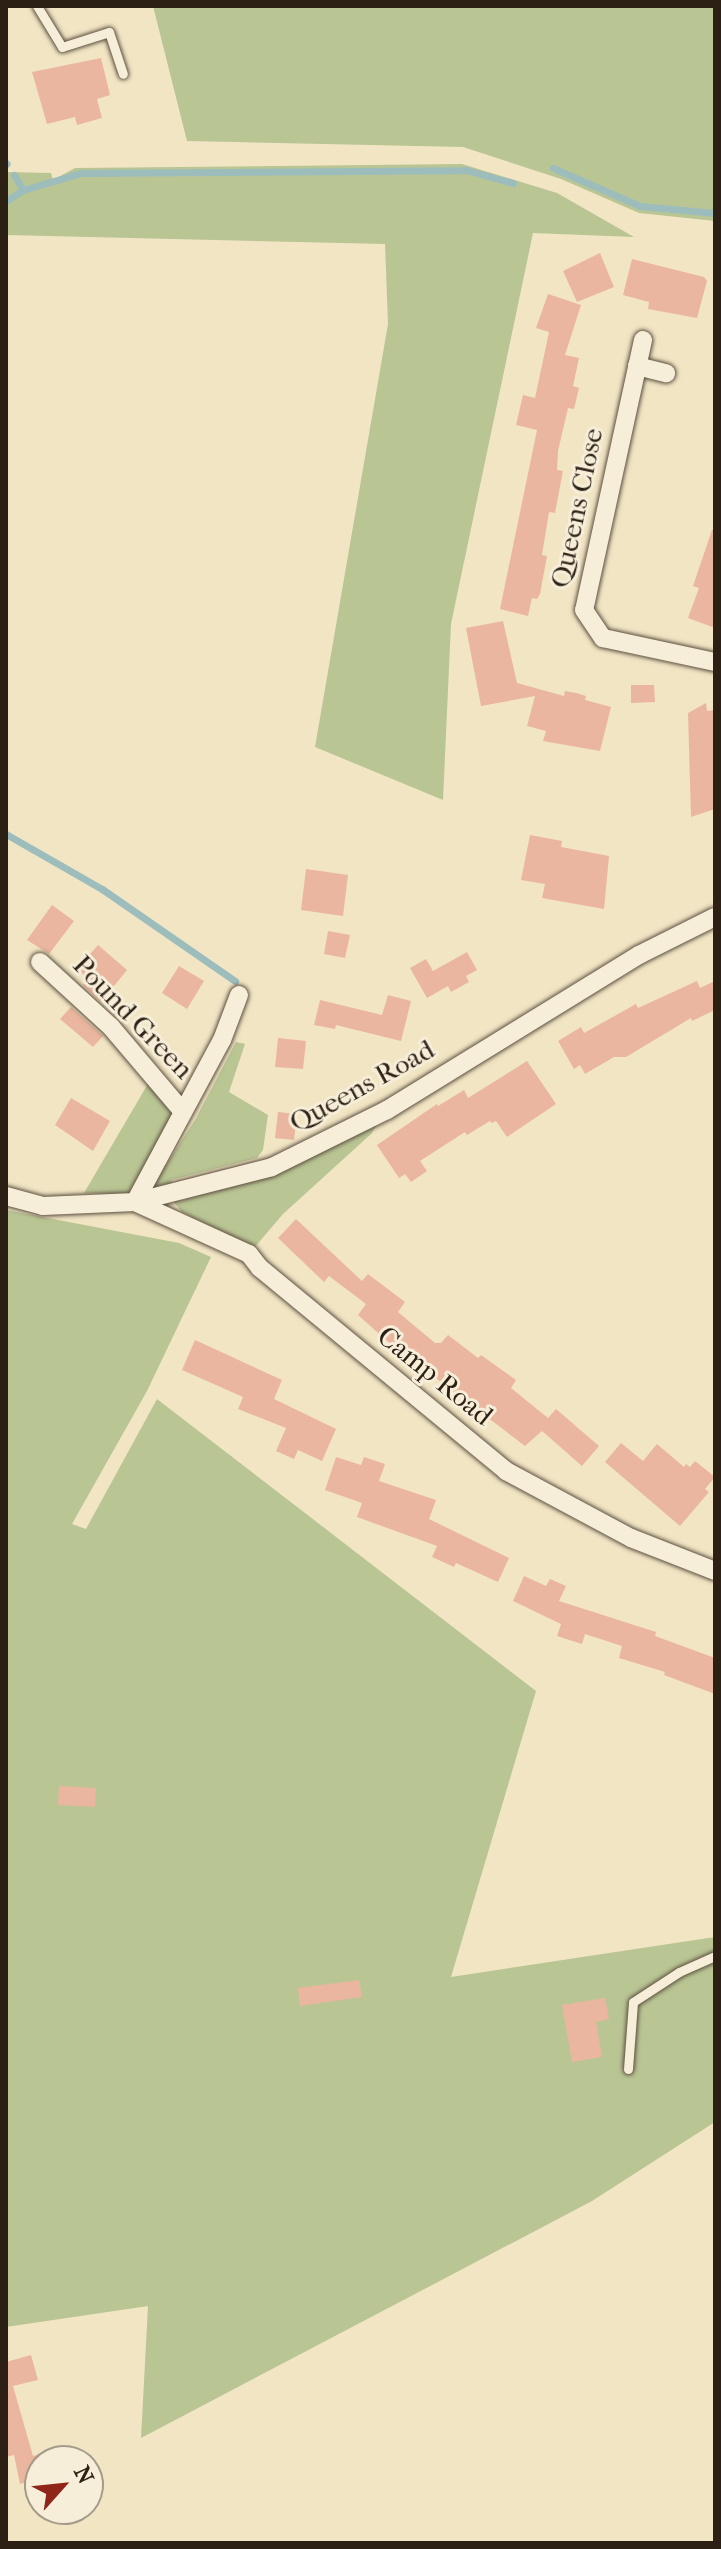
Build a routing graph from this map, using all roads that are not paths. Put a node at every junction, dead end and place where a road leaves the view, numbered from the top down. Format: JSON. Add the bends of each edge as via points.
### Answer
{"nodes":[{"id":1,"x":37,"y":6,"type":"edge"},
{"id":2,"x":123,"y":74,"type":"dead end"},
{"id":3,"x":643,"y":340,"type":"dead end"},
{"id":4,"x":637,"y":366,"type":"junction"},
{"id":5,"x":666,"y":373,"type":"dead end"},
{"id":6,"x":715,"y":662,"type":"edge"},
{"id":7,"x":715,"y":917,"type":"edge"},
{"id":8,"x":40,"y":962,"type":"dead end"},
{"id":9,"x":239,"y":995,"type":"dead end"},
{"id":10,"x":183,"y":1112,"type":"junction"},
{"id":11,"x":6,"y":1196,"type":"edge"},
{"id":12,"x":135,"y":1202,"type":"junction"},
{"id":13,"x":715,"y":1571,"type":"edge"},
{"id":14,"x":715,"y":1956,"type":"edge"},
{"id":15,"x":628,"y":2069,"type":"dead end"}],
"edges":[{"from":1,"to":2,"type":"lane","via":[[62,47],[109,32]]},
{"from":3,"to":4,"type":"street","name":"Queens Close"},
{"from":4,"to":5,"type":"street"},
{"from":4,"to":6,"type":"street","name":"Queens Close","via":[[584,610],[603,638]]},
{"from":7,"to":12,"type":"street","name":"Queens Road","via":[[639,955],[387,1110],[272,1167]]},
{"from":8,"to":10,"type":"street","name":"Pound Green","via":[[111,1027]]},
{"from":9,"to":10,"type":"street","name":"Pound Green","via":[[222,1040]]},
{"from":10,"to":12,"type":"street","name":"Pound Green"},
{"from":11,"to":12,"type":"street","name":"Queens Road","via":[[43,1206]]},
{"from":12,"to":13,"type":"street","name":"Camp Road","via":[[249,1254],[506,1471],[631,1538]]},
{"from":14,"to":15,"type":"lane","via":[[633,2002]]}]}
